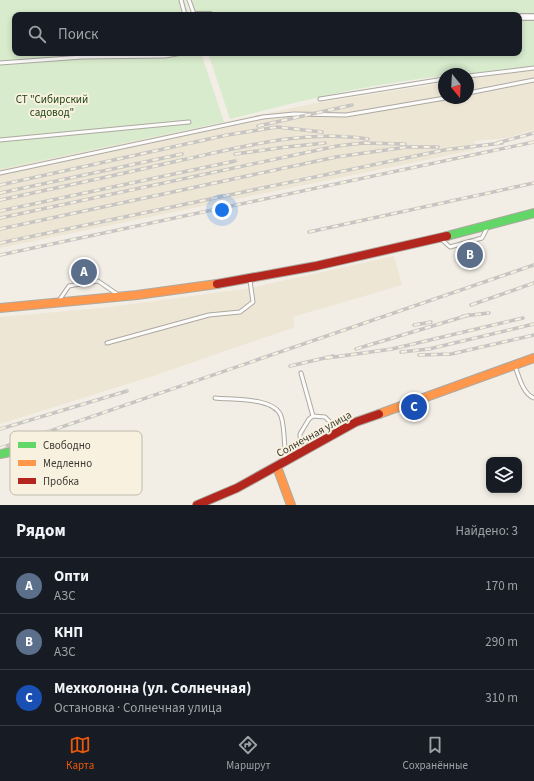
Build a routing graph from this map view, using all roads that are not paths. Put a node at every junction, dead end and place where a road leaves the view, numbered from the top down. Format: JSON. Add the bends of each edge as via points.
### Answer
{"nodes":[{"id":1,"x":181,"y":0,"type":"edge"},
{"id":2,"x":189,"y":0,"type":"edge"},
{"id":3,"x":184,"y":12,"type":"edge"},
{"id":4,"x":193,"y":12,"type":"edge"},
{"id":5,"x":522,"y":17,"type":"edge"},
{"id":6,"x":534,"y":17,"type":"edge"},
{"id":7,"x":165,"y":56,"type":"edge"},
{"id":8,"x":0,"y":63,"type":"edge"},
{"id":9,"x":534,"y":68,"type":"edge"},
{"id":10,"x":474,"y":75,"type":"edge"},
{"id":11,"x":438,"y":80,"type":"edge"},
{"id":12,"x":534,"y":80,"type":"edge"},
{"id":13,"x":474,"y":92,"type":"edge"},
{"id":14,"x":320,"y":99,"type":"dead end"},
{"id":15,"x":438,"y":99,"type":"edge"},
{"id":16,"x":189,"y":122,"type":"dead end"},
{"id":17,"x":0,"y":140,"type":"edge"},
{"id":18,"x":0,"y":173,"type":"edge"},
{"id":19,"x":534,"y":213,"type":"edge"},
{"id":20,"x":249,"y":279,"type":"junction"},
{"id":21,"x":120,"y":296,"type":"junction"},
{"id":22,"x":60,"y":300,"type":"junction"},
{"id":23,"x":0,"y":308,"type":"edge"},
{"id":24,"x":107,"y":343,"type":"dead end"},
{"id":25,"x":534,"y":358,"type":"edge"},
{"id":26,"x":514,"y":365,"type":"junction"},
{"id":27,"x":301,"y":373,"type":"dead end"},
{"id":28,"x":215,"y":398,"type":"dead end"},
{"id":29,"x":534,"y":398,"type":"edge"},
{"id":30,"x":313,"y":416,"type":"junction"},
{"id":31,"x":338,"y":430,"type":"junction"},
{"id":32,"x":10,"y":452,"type":"edge"},
{"id":33,"x":301,"y":453,"type":"junction"},
{"id":34,"x":0,"y":454,"type":"edge"},
{"id":35,"x":286,"y":462,"type":"junction"},
{"id":36,"x":277,"y":467,"type":"junction"},
{"id":37,"x":198,"y":505,"type":"edge"},
{"id":38,"x":291,"y":505,"type":"edge"}],
"edges":[{"from":1,"to":3,"type":"lane"},
{"from":2,"to":4,"type":"lane"},
{"from":5,"to":6,"type":"street"},
{"from":7,"to":8,"type":"lane","via":[[82,57]]},
{"from":9,"to":10,"type":"lane"},
{"from":11,"to":14,"type":"lane"},
{"from":12,"to":13,"type":"lane"},
{"from":15,"to":18,"type":"lane","via":[[346,115],[294,114],[263,117]]},
{"from":16,"to":17,"type":"lane"},
{"from":19,"to":20,"type":"main road","via":[[440,238]]},
{"from":20,"to":21,"type":"main road"},
{"from":20,"to":24,"type":"lane","via":[[253,302],[240,312],[209,315]]},
{"from":21,"to":22,"type":"main road"},
{"from":21,"to":22,"type":"lane","via":[[98,281],[68,286]]},
{"from":22,"to":23,"type":"main road"},
{"from":25,"to":26,"type":"main road","name":"Солнечная улица"},
{"from":26,"to":29,"type":"lane","via":[[527,394]]},
{"from":26,"to":31,"type":"main road","name":"Солнечная улица"},
{"from":27,"to":30,"type":"lane"},
{"from":28,"to":35,"type":"lane","via":[[260,402],[273,406],[281,416]]},
{"from":30,"to":31,"type":"lane","via":[[325,417]]},
{"from":30,"to":33,"type":"lane","via":[[300,434]]},
{"from":31,"to":33,"type":"main road","name":"Солнечная улица"},
{"from":32,"to":34,"type":"main road"},
{"from":33,"to":35,"type":"main road","name":"Солнечная улица"},
{"from":35,"to":36,"type":"main road","name":"Солнечная улица"},
{"from":36,"to":37,"type":"main road","name":"Солнечная улица"},
{"from":36,"to":38,"type":"main road"}]}
